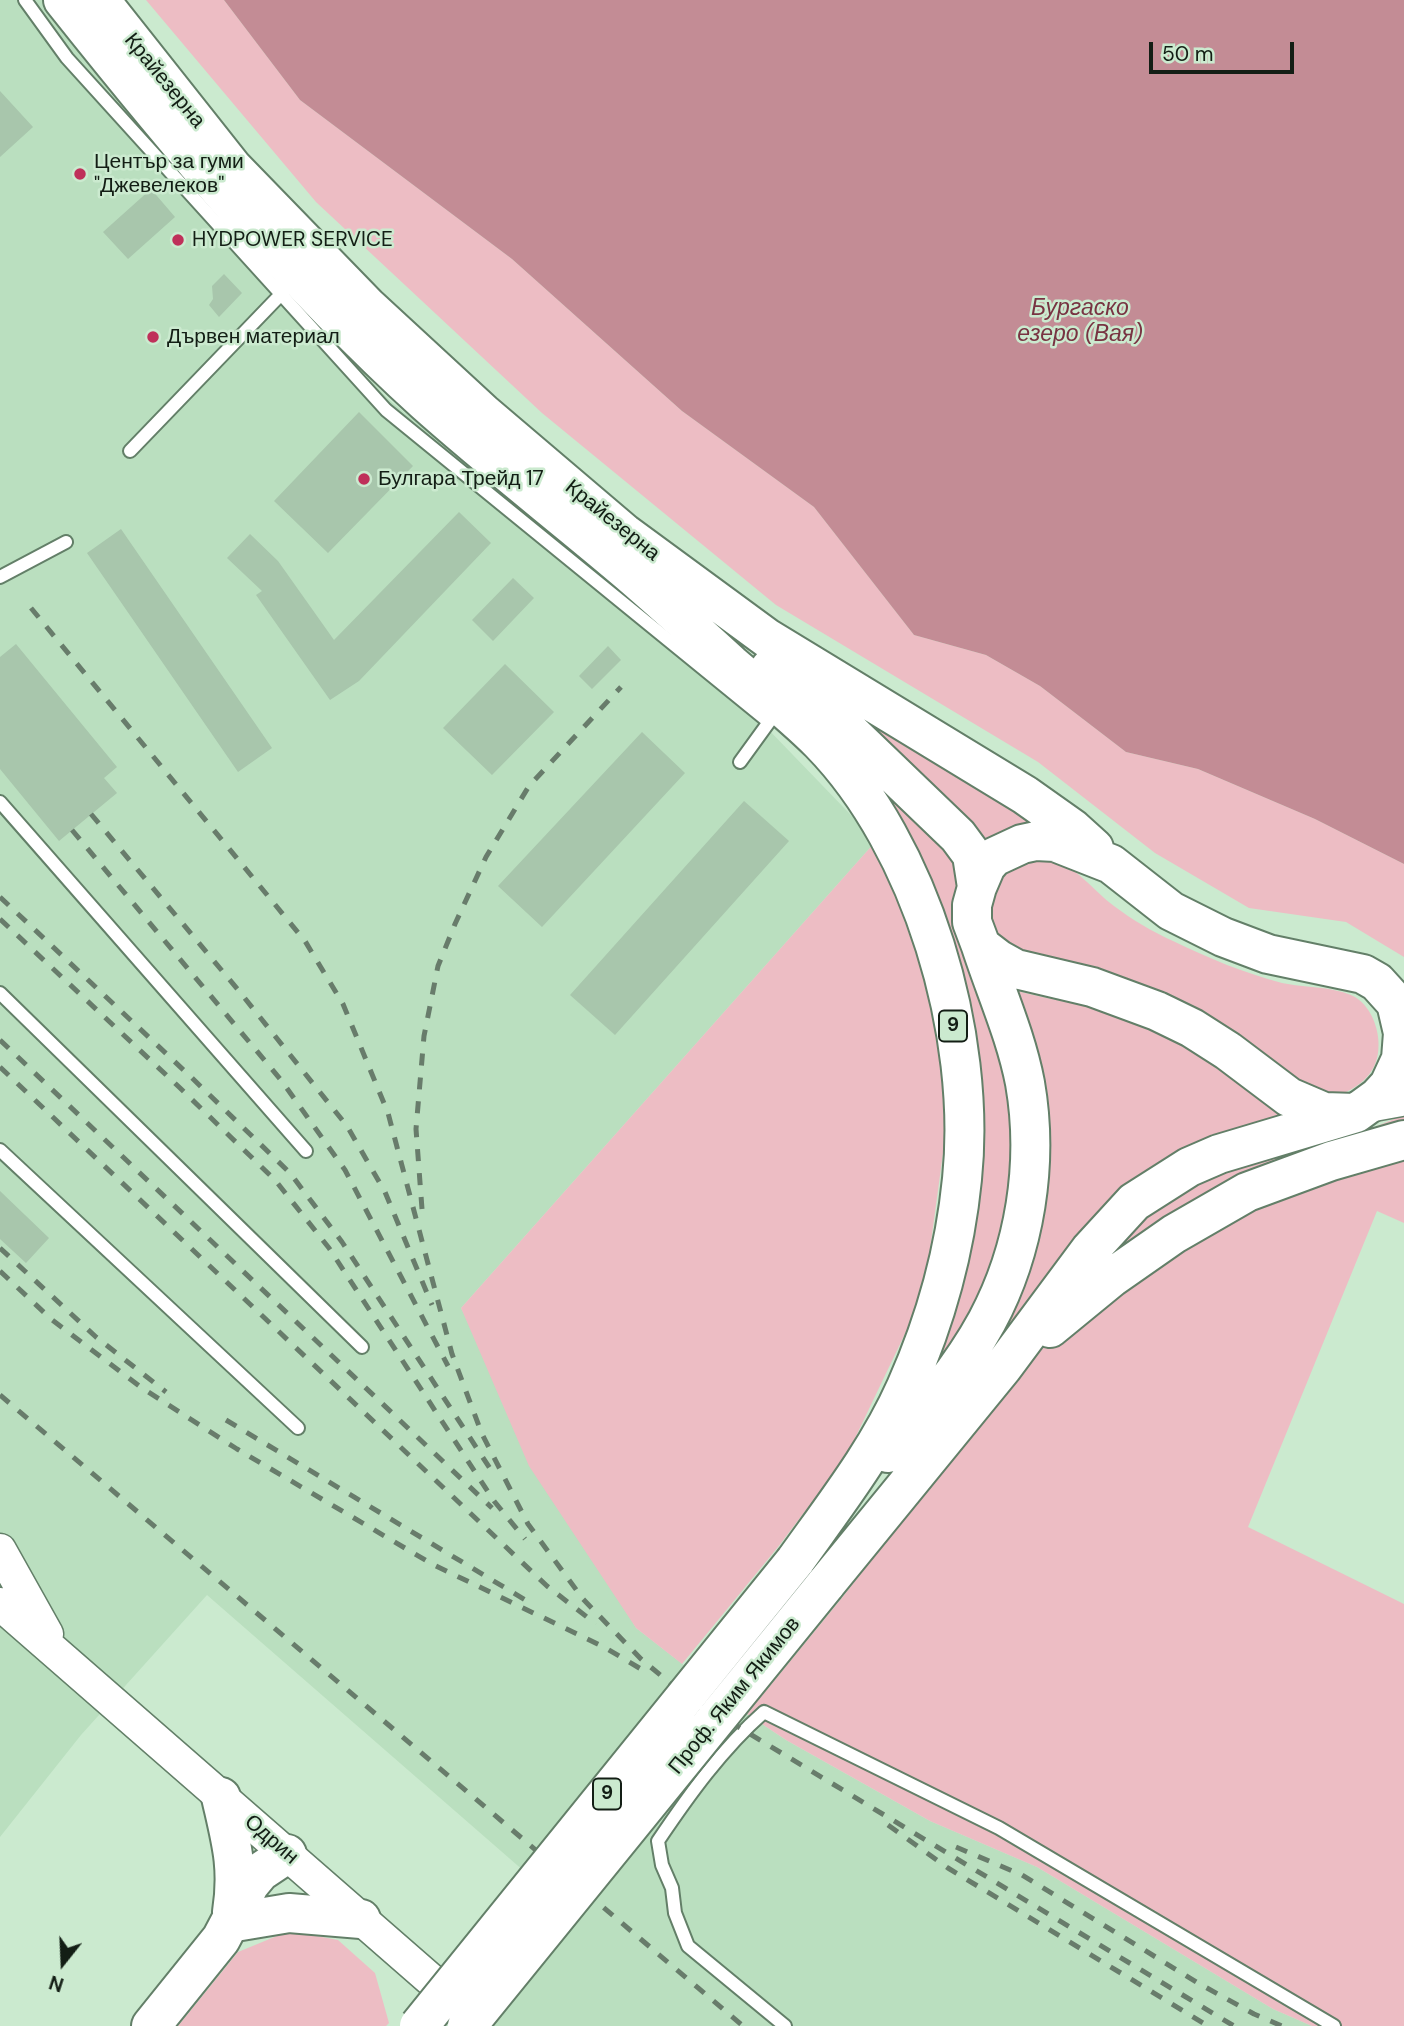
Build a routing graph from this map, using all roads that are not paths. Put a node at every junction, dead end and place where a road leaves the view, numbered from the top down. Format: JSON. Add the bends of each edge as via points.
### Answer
{"nodes":[{"id":1,"x":25,"y":0,"type":"edge"},
{"id":2,"x":63,"y":0,"type":"edge"},
{"id":3,"x":100,"y":0,"type":"edge"},
{"id":4,"x":290,"y":285,"type":"junction"},
{"id":5,"x":130,"y":451,"type":"dead end"},
{"id":6,"x":66,"y":542,"type":"dead end"},
{"id":7,"x":626,"y":570,"type":"junction"},
{"id":8,"x":0,"y":578,"type":"edge"},
{"id":9,"x":740,"y":762,"type":"dead end"},
{"id":10,"x":0,"y":802,"type":"edge"},
{"id":11,"x":1111,"y":864,"type":"junction"},
{"id":12,"x":977,"y":887,"type":"junction"},
{"id":13,"x":981,"y":946,"type":"junction"},
{"id":14,"x":0,"y":993,"type":"edge"},
{"id":15,"x":1400,"y":1005,"type":"edge"},
{"id":16,"x":1404,"y":1104,"type":"edge"},
{"id":17,"x":1356,"y":1113,"type":"junction"},
{"id":18,"x":1404,"y":1140,"type":"edge"},
{"id":19,"x":0,"y":1150,"type":"edge"},
{"id":20,"x":306,"y":1151,"type":"dead end"},
{"id":21,"x":362,"y":1347,"type":"dead end"},
{"id":22,"x":1003,"y":1367,"type":"junction"},
{"id":23,"x":298,"y":1429,"type":"dead end"},
{"id":24,"x":0,"y":1550,"type":"edge"},
{"id":25,"x":795,"y":1561,"type":"junction"},
{"id":26,"x":0,"y":1604,"type":"edge"},
{"id":27,"x":58,"y":1654,"type":"junction"},
{"id":28,"x":221,"y":1797,"type":"junction"},
{"id":29,"x":287,"y":1854,"type":"junction"},
{"id":30,"x":361,"y":1919,"type":"junction"},
{"id":31,"x":231,"y":1927,"type":"junction"},
{"id":32,"x":151,"y":2026,"type":"edge"},
{"id":33,"x":419,"y":2026,"type":"edge"},
{"id":34,"x":467,"y":2026,"type":"edge"},
{"id":35,"x":484,"y":2026,"type":"edge"},
{"id":36,"x":785,"y":2026,"type":"edge"},
{"id":37,"x":1334,"y":2026,"type":"edge"}],
"edges":[{"from":1,"to":4,"type":"lane","via":[[67,58]]},
{"from":2,"to":4,"type":"highway","name":"Крайезерна","number":"9","via":[[221,192]]},
{"from":3,"to":11,"type":"highway","name":"Крайезерна","number":"9","via":[[233,168],[367,306],[483,413],[624,533],[713,599],[806,663],[1043,807]]},
{"from":4,"to":5,"type":"lane"},
{"from":4,"to":7,"type":"highway","number":"9"},
{"from":4,"to":9,"type":"lane","via":[[386,410],[769,722]]},
{"from":6,"to":8,"type":"lane"},
{"from":7,"to":12,"type":"highway","via":[[829,712],[966,845]]},
{"from":7,"to":25,"type":"highway","number":"9","via":[[820,742],[859,788],[911,883],[934,940],[959,1057],[962,1178],[941,1292],[905,1389],[887,1423],[866,1461]]},
{"from":10,"to":20,"type":"lane"},
{"from":11,"to":12,"type":"highway","via":[[1055,842],[1036,841],[994,857]]},
{"from":11,"to":15,"type":"highway","number":"9","via":[[1171,911],[1205,929],[1268,954],[1363,974]]},
{"from":12,"to":13,"type":"highway","via":[[972,922]]},
{"from":13,"to":17,"type":"highway","via":[[1016,969],[1122,996],[1180,1022],[1308,1106],[1324,1112]]},
{"from":13,"to":25,"type":"highway","via":[[1013,1036],[1025,1083],[1030,1132],[1025,1205],[1007,1276],[987,1321],[961,1362],[920,1417]]},
{"from":14,"to":21,"type":"lane"},
{"from":15,"to":17,"type":"highway","number":"9","via":[[1404,1045],[1396,1072],[1378,1097]]},
{"from":16,"to":17,"type":"street"},
{"from":17,"to":22,"type":"highway","number":"9","via":[[1219,1154],[1134,1202],[1090,1250]]},
{"from":18,"to":22,"type":"highway","via":[[1247,1192],[1121,1271]]},
{"from":19,"to":23,"type":"lane"},
{"from":22,"to":34,"type":"highway","name":"Проф. Яким Якимов","number":"9","bridge":true},
{"from":24,"to":27,"type":"main road","name":"Одрин"},
{"from":25,"to":33,"type":"highway","name":"Проф. Яким Якимов","number":"9","bridge":true},
{"from":26,"to":27,"type":"main road","name":"Одрин"},
{"from":27,"to":28,"type":"main road","name":"Одрин"},
{"from":28,"to":29,"type":"main road","name":"Одрин"},
{"from":28,"to":31,"type":"highway","via":[[235,1857]]},
{"from":29,"to":30,"type":"main road","name":"Одрин"},
{"from":29,"to":31,"type":"highway","via":[[274,1888]]},
{"from":30,"to":31,"type":"highway","via":[[289,1913]]},
{"from":30,"to":35,"type":"main road","name":"Одрин"},
{"from":31,"to":32,"type":"highway"},
{"from":36,"to":37,"type":"lane","via":[[688,1946],[675,1913],[658,1840],[743,1730],[764,1712],[999,1828]]}]}
